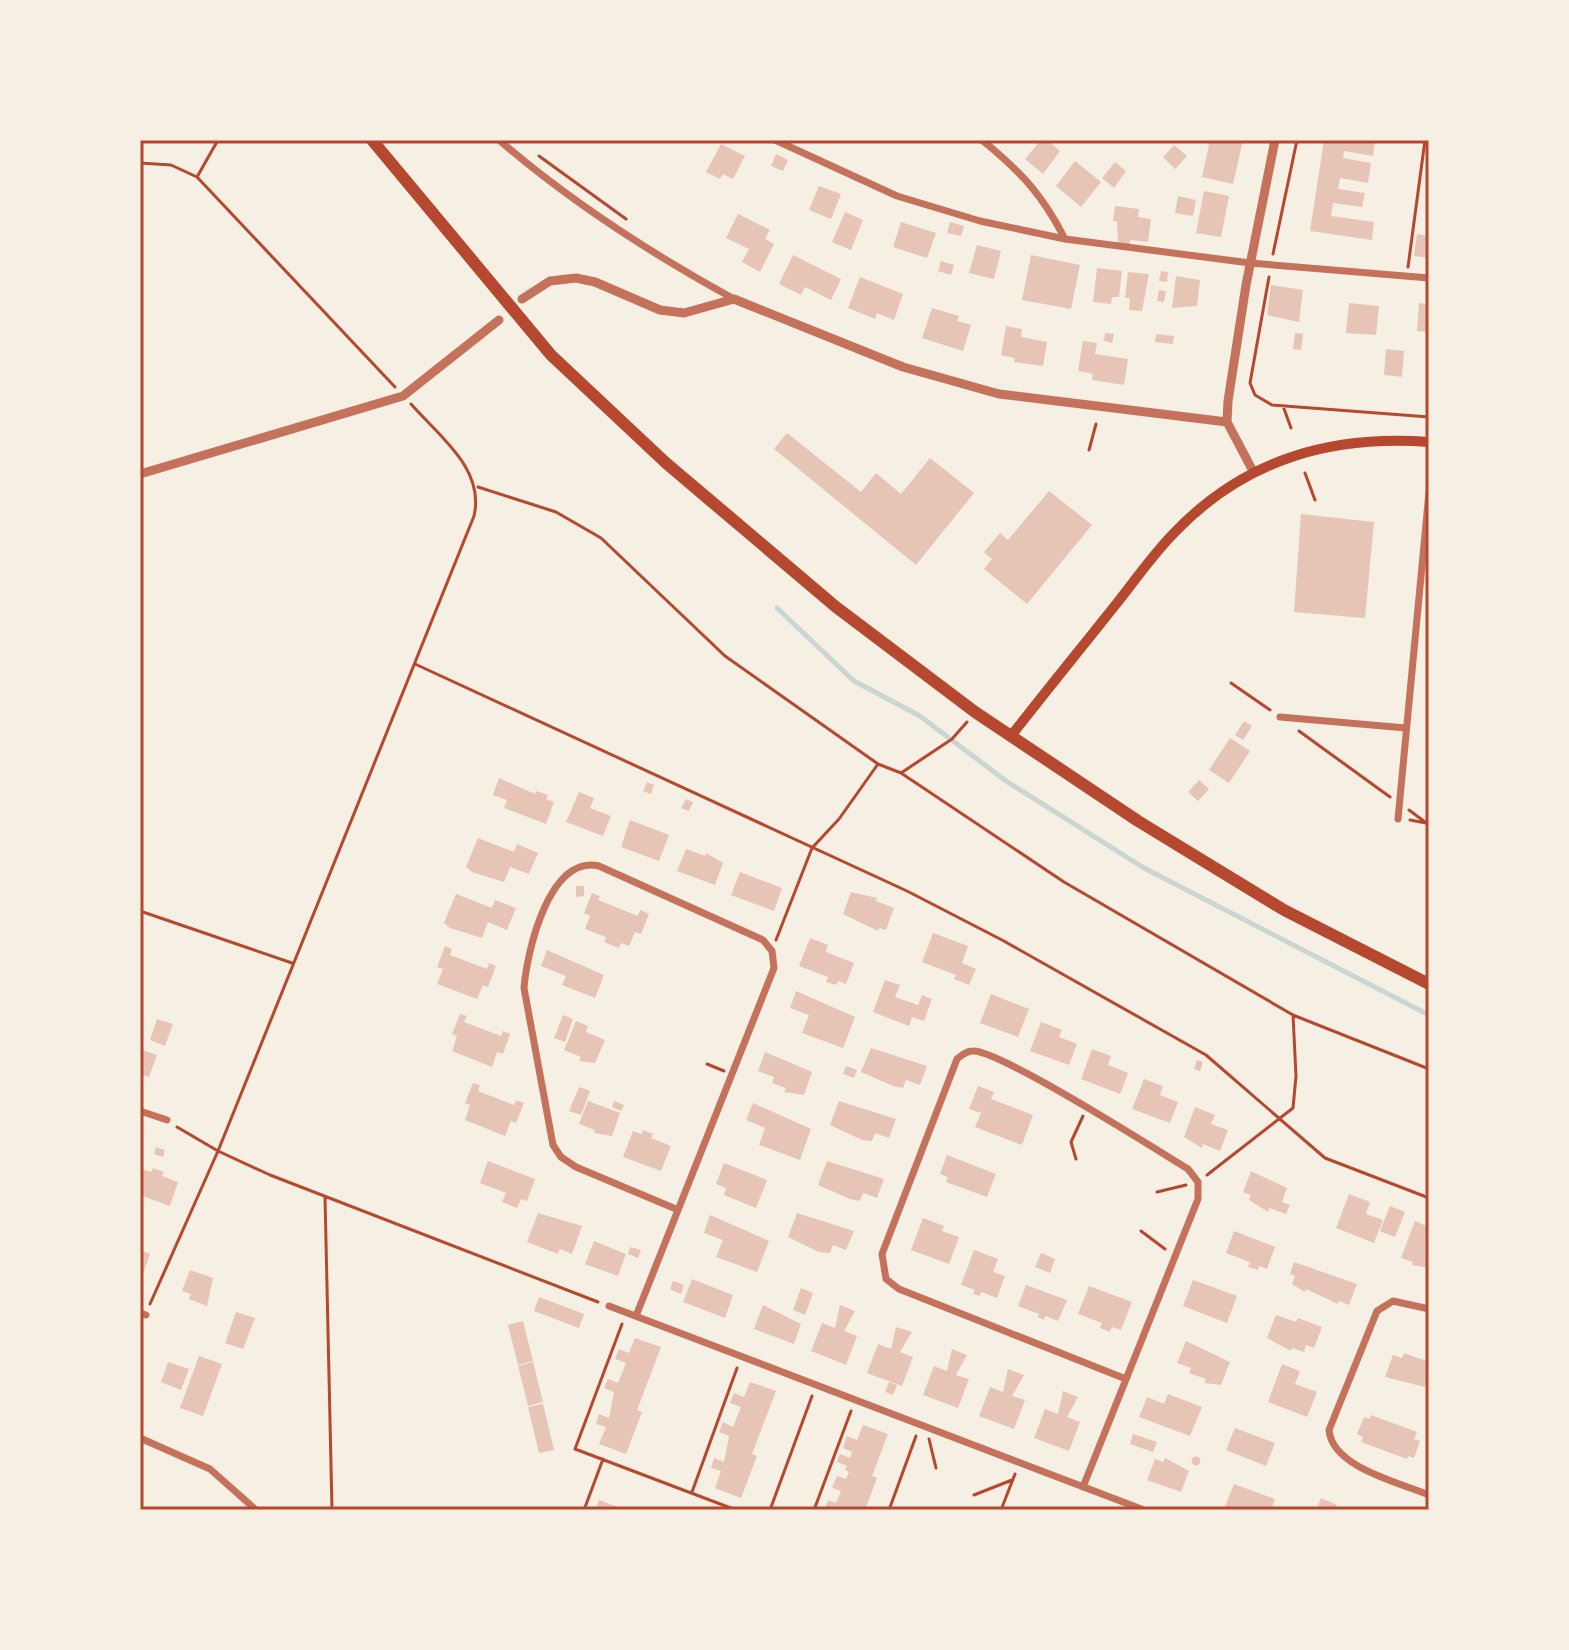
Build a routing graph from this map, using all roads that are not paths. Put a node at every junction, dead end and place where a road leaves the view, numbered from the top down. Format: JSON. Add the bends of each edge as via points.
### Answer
{"nodes":[{"id":1,"x":372,"y":140,"type":"edge"},
{"id":2,"x":499,"y":140,"type":"edge"},
{"id":3,"x":775,"y":140,"type":"edge"},
{"id":4,"x":982,"y":140,"type":"edge"},
{"id":5,"x":1275,"y":140,"type":"edge"},
{"id":6,"x":1065,"y":239,"type":"junction"},
{"id":7,"x":1250,"y":263,"type":"junction"},
{"id":8,"x":1429,"y":278,"type":"edge"},
{"id":9,"x":522,"y":299,"type":"dead end"},
{"id":10,"x":734,"y":299,"type":"junction"},
{"id":11,"x":499,"y":320,"type":"dead end"},
{"id":12,"x":1227,"y":422,"type":"junction"},
{"id":13,"x":1429,"y":442,"type":"edge"},
{"id":14,"x":1254,"y":473,"type":"junction"},
{"id":15,"x":140,"y":474,"type":"edge"},
{"id":16,"x":1429,"y":492,"type":"edge"},
{"id":17,"x":1280,"y":717,"type":"road end"},
{"id":18,"x":1406,"y":728,"type":"junction"},
{"id":19,"x":1011,"y":736,"type":"junction"},
{"id":20,"x":1398,"y":819,"type":"road end"},
{"id":21,"x":1429,"y":984,"type":"edge"},
{"id":22,"x":140,"y":1111,"type":"edge"},
{"id":23,"x":167,"y":1120,"type":"road end"},
{"id":24,"x":676,"y":1209,"type":"junction"},
{"id":25,"x":609,"y":1306,"type":"road end"},
{"id":26,"x":1429,"y":1309,"type":"edge"},
{"id":27,"x":636,"y":1316,"type":"junction"},
{"id":28,"x":1126,"y":1379,"type":"junction"},
{"id":29,"x":140,"y":1438,"type":"edge"},
{"id":30,"x":1083,"y":1487,"type":"junction"},
{"id":31,"x":1429,"y":1495,"type":"edge"},
{"id":32,"x":256,"y":1510,"type":"edge"},
{"id":33,"x":1144,"y":1510,"type":"edge"}],
"edges":[{"from":1,"to":19,"type":"main road","via":[[562,366],[666,463],[836,607]]},
{"from":2,"to":10,"type":"street","via":[[618,230]]},
{"from":3,"to":6,"type":"street","via":[[897,196]]},
{"from":4,"to":6,"type":"street","via":[[1023,174]]},
{"from":5,"to":7,"type":"street"},
{"from":6,"to":7,"type":"street"},
{"from":7,"to":8,"type":"street"},
{"from":7,"to":12,"type":"street"},
{"from":9,"to":10,"type":"street","via":[[550,281],[576,278],[672,312]]},
{"from":10,"to":12,"type":"street","via":[[903,367],[999,394]]},
{"from":11,"to":15,"type":"street","via":[[403,396]]},
{"from":12,"to":14,"type":"street"},
{"from":13,"to":14,"type":"main road","via":[[1382,439],[1324,446]]},
{"from":14,"to":19,"type":"main road","via":[[1175,531]]},
{"from":16,"to":18,"type":"street"},
{"from":17,"to":18,"type":"street"},
{"from":18,"to":20,"type":"street"},
{"from":19,"to":21,"type":"main road","via":[[1284,910]]},
{"from":22,"to":23,"type":"street"},
{"from":24,"to":24,"type":"street","via":[[774,968],[772,951],[763,940],[587,864],[575,867],[556,883],[525,969],[553,1145],[576,1167]]},
{"from":24,"to":27,"type":"street"},
{"from":25,"to":27,"type":"street"},
{"from":26,"to":31,"type":"street","via":[[1393,1301],[1371,1317],[1329,1430],[1332,1448],[1346,1461]]},
{"from":27,"to":30,"type":"street"},
{"from":28,"to":28,"type":"street","via":[[899,1289],[886,1279],[882,1254],[957,1059],[971,1050],[986,1053],[1086,1109],[1188,1169],[1198,1182],[1198,1199]]},
{"from":28,"to":30,"type":"street"},
{"from":29,"to":32,"type":"street","via":[[210,1469]]},
{"from":30,"to":33,"type":"street"}]}
